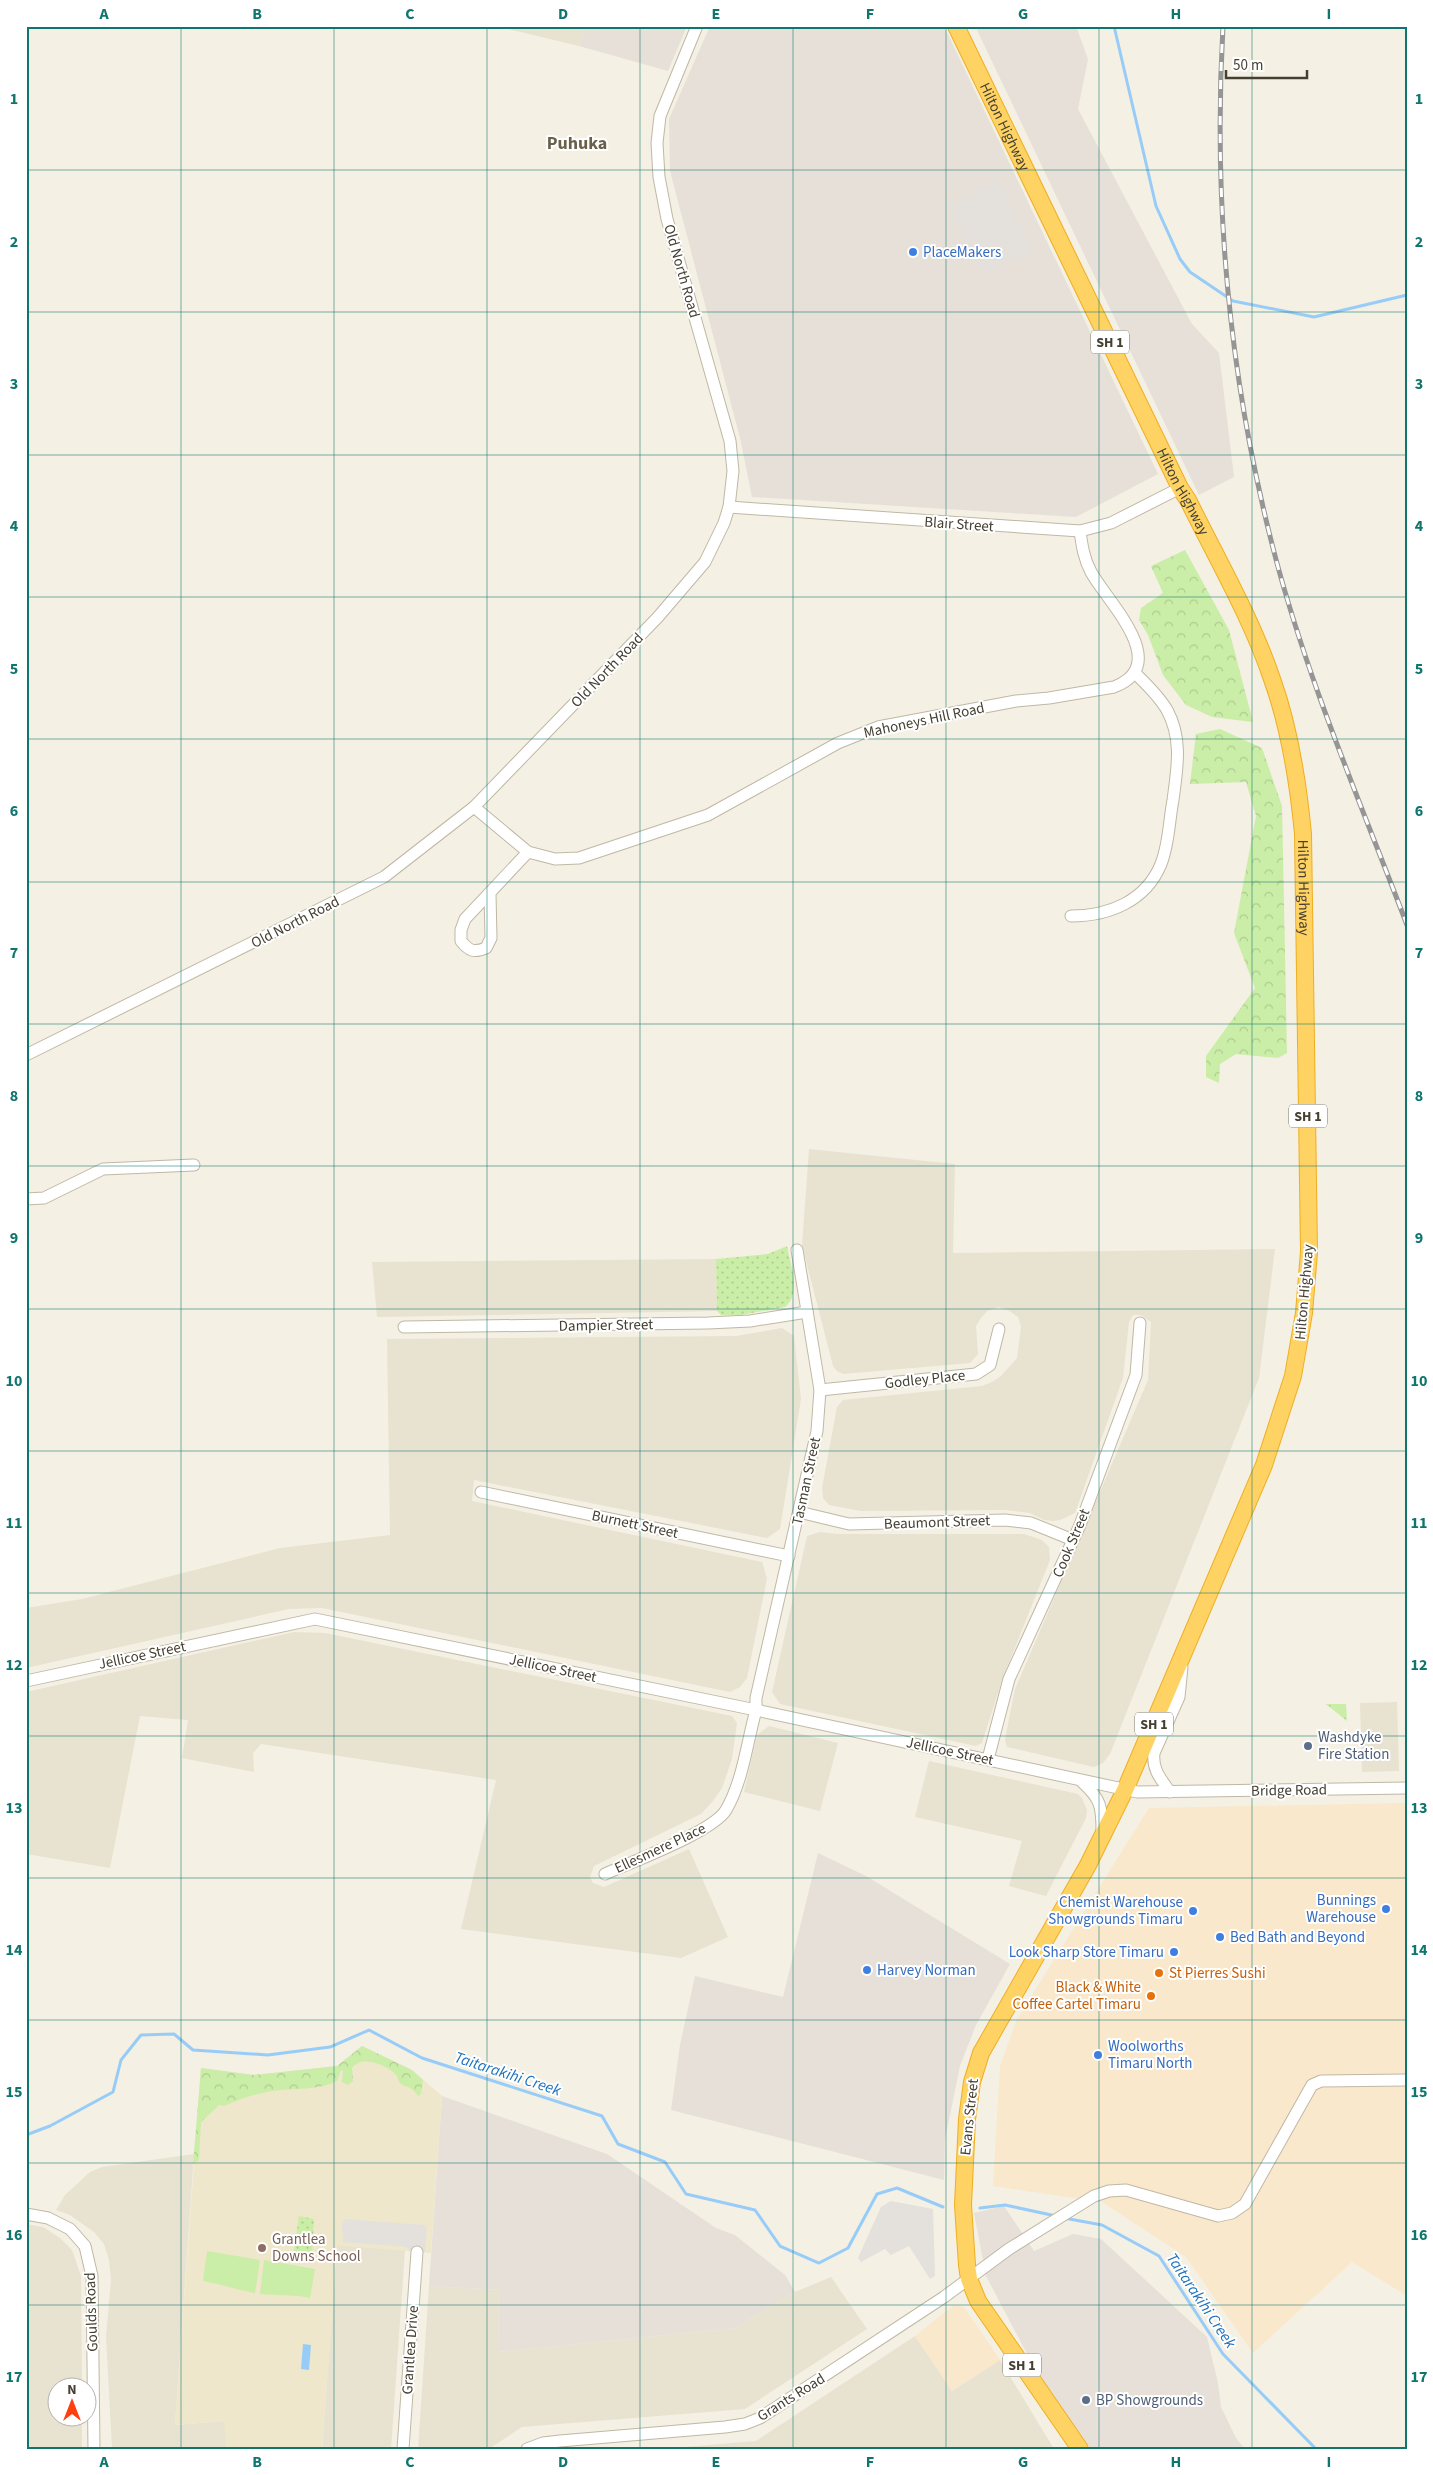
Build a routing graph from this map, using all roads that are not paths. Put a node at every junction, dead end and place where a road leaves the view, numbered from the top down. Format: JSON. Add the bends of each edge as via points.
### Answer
{"nodes":[{"id":1,"x":697,"y":26,"type":"edge"},
{"id":2,"x":956,"y":26,"type":"edge"},
{"id":3,"x":1180,"y":488,"type":"junction"},
{"id":4,"x":729,"y":507,"type":"junction"},
{"id":5,"x":1080,"y":532,"type":"junction"},
{"id":6,"x":1135,"y":673,"type":"junction"},
{"id":7,"x":474,"y":807,"type":"junction"},
{"id":8,"x":528,"y":852,"type":"junction"},
{"id":9,"x":490,"y":894,"type":"junction"},
{"id":10,"x":1071,"y":916,"type":"dead end"},
{"id":11,"x":26,"y":1056,"type":"edge"},
{"id":12,"x":194,"y":1165,"type":"dead end"},
{"id":13,"x":26,"y":1199,"type":"edge"},
{"id":14,"x":797,"y":1250,"type":"dead end"},
{"id":15,"x":807,"y":1312,"type":"junction"},
{"id":16,"x":1140,"y":1323,"type":"dead end"},
{"id":17,"x":404,"y":1327,"type":"dead end"},
{"id":18,"x":999,"y":1329,"type":"dead end"},
{"id":19,"x":820,"y":1390,"type":"junction"},
{"id":20,"x":481,"y":1492,"type":"dead end"},
{"id":21,"x":800,"y":1512,"type":"junction"},
{"id":22,"x":1073,"y":1540,"type":"junction"},
{"id":23,"x":789,"y":1556,"type":"junction"},
{"id":24,"x":1183,"y":1657,"type":"junction"},
{"id":25,"x":26,"y":1681,"type":"edge"},
{"id":26,"x":756,"y":1710,"type":"junction"},
{"id":27,"x":988,"y":1760,"type":"junction"},
{"id":28,"x":1080,"y":1780,"type":"junction"},
{"id":29,"x":1407,"y":1788,"type":"edge"},
{"id":30,"x":1125,"y":1790,"type":"junction"},
{"id":31,"x":1170,"y":1792,"type":"junction"},
{"id":32,"x":1102,"y":1836,"type":"junction"},
{"id":33,"x":605,"y":1874,"type":"dead end"},
{"id":34,"x":1407,"y":2080,"type":"edge"},
{"id":35,"x":26,"y":2214,"type":"edge"},
{"id":36,"x":417,"y":2252,"type":"dead end"},
{"id":37,"x":969,"y":2279,"type":"junction"},
{"id":38,"x":94,"y":2449,"type":"edge"},
{"id":39,"x":403,"y":2449,"type":"edge"},
{"id":40,"x":527,"y":2449,"type":"edge"},
{"id":41,"x":1080,"y":2449,"type":"edge"}],
"edges":[{"from":1,"to":4,"type":"street","name":"Old North Road","via":[[660,116],[657,152],[667,219],[730,441],[733,471]]},
{"from":2,"to":3,"type":"highway","name":"Hilton Highway","number":"SH 1"},
{"from":3,"to":5,"type":"street","name":"Blair Street","via":[[1111,523]]},
{"from":3,"to":24,"type":"highway","name":"Hilton Highway","number":"SH 1","via":[[1260,648],[1281,707],[1296,771],[1304,866],[1309,1252],[1299,1345],[1282,1414],[1264,1465]]},
{"from":4,"to":5,"type":"street","name":"Blair Street"},
{"from":4,"to":7,"type":"street","name":"Old North Road","via":[[705,562],[681,592]]},
{"from":5,"to":6,"type":"street","via":[[1087,564],[1136,643],[1138,663]]},
{"from":6,"to":8,"type":"street","name":"Mahoneys Hill Road","via":[[1114,687],[1016,701],[856,734],[708,815],[602,852],[565,859]]},
{"from":6,"to":10,"type":"street","via":[[1167,710],[1179,749],[1161,863],[1154,879],[1139,895],[1119,907],[1099,914]]},
{"from":7,"to":8,"type":"street","name":"Mahoneys Hill Road"},
{"from":7,"to":11,"type":"street","name":"Old North Road","via":[[384,877]]},
{"from":8,"to":9,"type":"street"},
{"from":9,"to":9,"type":"street","via":[[491,938],[486,948],[477,952],[467,949],[461,941],[465,920]]},
{"from":12,"to":13,"type":"street","via":[[103,1169],[44,1198]]},
{"from":14,"to":15,"type":"street","name":"Tasman Street"},
{"from":15,"to":17,"type":"street","name":"Dampier Street","via":[[750,1321],[708,1323]]},
{"from":15,"to":19,"type":"street","name":"Tasman Street"},
{"from":16,"to":22,"type":"street","name":"Cook Street","via":[[1136,1375]]},
{"from":18,"to":19,"type":"street","name":"Godley Place","via":[[990,1365],[976,1374]]},
{"from":19,"to":21,"type":"street","name":"Tasman Street","via":[[815,1446]]},
{"from":20,"to":23,"type":"street","name":"Burnett Street"},
{"from":21,"to":22,"type":"street","name":"Beaumont Street","via":[[849,1524],[1005,1520],[1031,1523]]},
{"from":21,"to":23,"type":"street","name":"Tasman Street"},
{"from":22,"to":27,"type":"street","name":"Cook Street","via":[[1009,1679]]},
{"from":23,"to":26,"type":"street","name":"Tasman Street","via":[[756,1698]]},
{"from":24,"to":30,"type":"highway","name":"Hilton Highway","number":"SH 1"},
{"from":24,"to":31,"type":"street","via":[[1179,1697],[1154,1753],[1153,1763]]},
{"from":25,"to":26,"type":"street","name":"Jellicoe Street","via":[[315,1619]]},
{"from":26,"to":27,"type":"street","name":"Jellicoe Street"},
{"from":26,"to":33,"type":"street","name":"Ellesmere Place","via":[[726,1811],[710,1826]]},
{"from":27,"to":28,"type":"street","name":"Jellicoe Street"},
{"from":28,"to":30,"type":"street","name":"Jellicoe Street"},
{"from":28,"to":32,"type":"street","via":[[1100,1804]]},
{"from":29,"to":31,"type":"street","name":"Bridge Road"},
{"from":30,"to":31,"type":"street","name":"Bridge Road"},
{"from":30,"to":32,"type":"highway","name":"Evans Street","number":"SH 1"},
{"from":32,"to":37,"type":"highway","name":"Evans Street","number":"SH 1","via":[[977,2064],[968,2111],[964,2167],[963,2206]]},
{"from":34,"to":37,"type":"street","name":"Grants Road","via":[[1321,2081],[1312,2085],[1245,2204],[1232,2213],[1218,2216],[1126,2190],[1109,2191],[1094,2196]]},
{"from":35,"to":38,"type":"street","name":"Goulds Road","via":[[48,2218],[70,2229],[85,2246],[92,2276]]},
{"from":36,"to":39,"type":"street","name":"Grantlea Drive"},
{"from":37,"to":40,"type":"street","name":"Grants Road","via":[[774,2409],[745,2424],[560,2440]]},
{"from":37,"to":41,"type":"highway","name":"Evans Street","number":"SH 1","via":[[978,2300]]}]}
